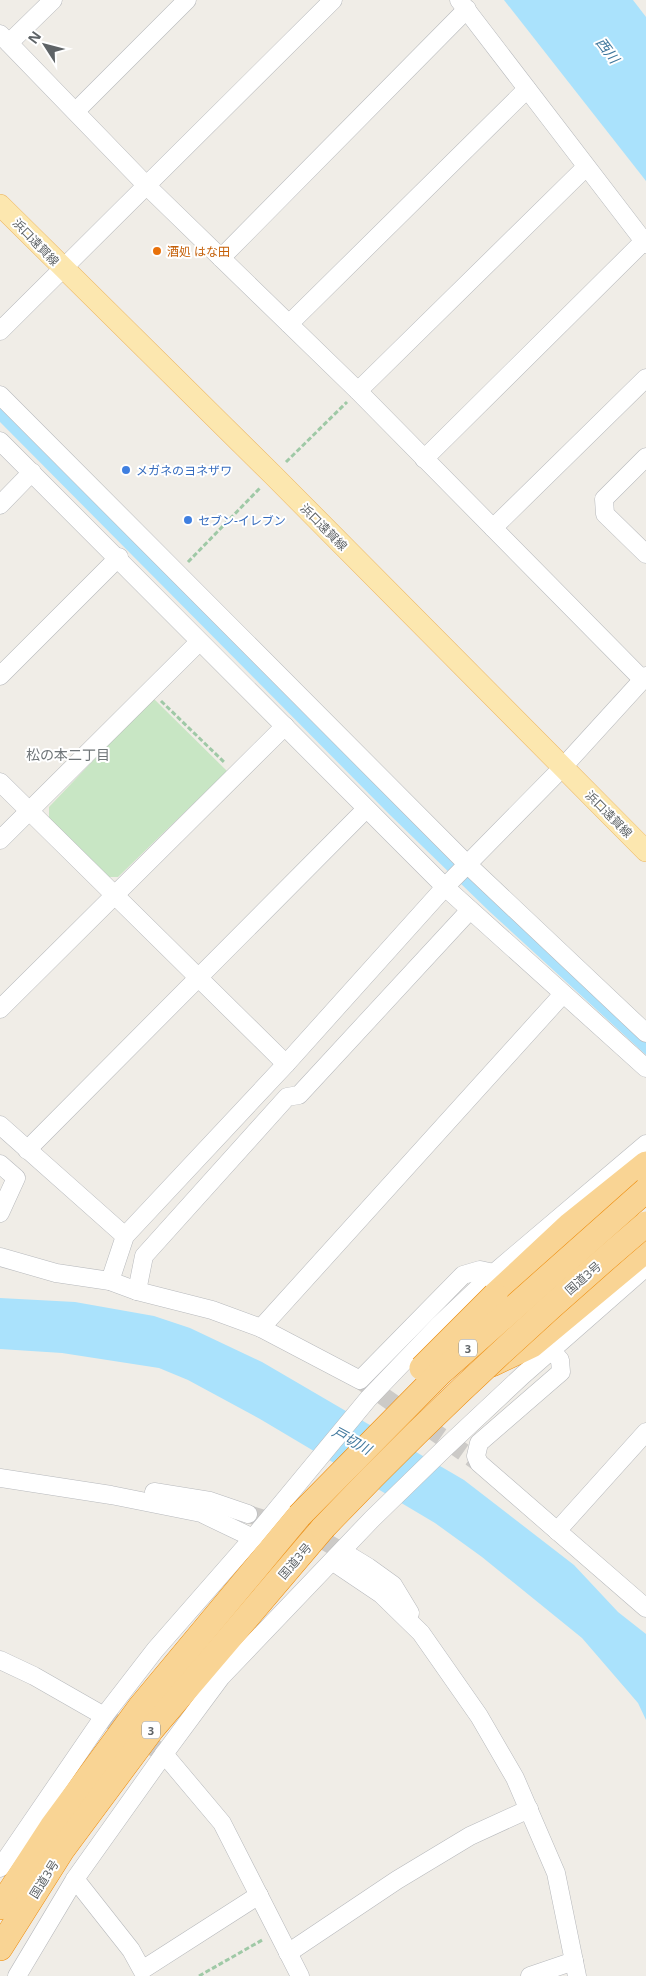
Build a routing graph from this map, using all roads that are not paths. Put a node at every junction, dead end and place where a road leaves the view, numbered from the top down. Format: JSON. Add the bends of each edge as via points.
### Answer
{"nodes":[{"id":1,"x":53,"y":0,"type":"edge"},
{"id":2,"x":187,"y":0,"type":"edge"},
{"id":3,"x":333,"y":0,"type":"edge"},
{"id":4,"x":462,"y":4,"type":"edge"},
{"id":5,"x":4,"y":39,"type":"edge"},
{"id":6,"x":527,"y":89,"type":"junction"},
{"id":7,"x":76,"y":111,"type":"junction"},
{"id":8,"x":586,"y":167,"type":"junction"},
{"id":9,"x":147,"y":186,"type":"junction"},
{"id":10,"x":0,"y":205,"type":"edge"},
{"id":11,"x":645,"y":242,"type":"edge"},
{"id":12,"x":221,"y":258,"type":"junction"},
{"id":13,"x":63,"y":269,"type":"junction"},
{"id":14,"x":289,"y":324,"type":"junction"},
{"id":15,"x":0,"y":331,"type":"edge"},
{"id":16,"x":646,"y":378,"type":"edge"},
{"id":17,"x":358,"y":391,"type":"junction"},
{"id":18,"x":0,"y":395,"type":"edge"},
{"id":19,"x":0,"y":441,"type":"edge"},
{"id":20,"x":646,"y":457,"type":"edge"},
{"id":21,"x":424,"y":459,"type":"junction"},
{"id":22,"x":32,"y":472,"type":"junction"},
{"id":23,"x":0,"y":504,"type":"edge"},
{"id":24,"x":494,"y":528,"type":"junction"},
{"id":25,"x":646,"y":554,"type":"edge"},
{"id":26,"x":118,"y":558,"type":"junction"},
{"id":27,"x":199,"y":642,"type":"junction"},
{"id":28,"x":0,"y":676,"type":"edge"},
{"id":29,"x":645,"y":678,"type":"edge"},
{"id":30,"x":285,"y":726,"type":"junction"},
{"id":31,"x":563,"y":767,"type":"junction"},
{"id":32,"x":0,"y":782,"type":"edge"},
{"id":33,"x":366,"y":809,"type":"junction"},
{"id":34,"x":29,"y":810,"type":"junction"},
{"id":35,"x":0,"y":840,"type":"edge"},
{"id":36,"x":646,"y":851,"type":"edge"},
{"id":37,"x":467,"y":864,"type":"junction"},
{"id":38,"x":444,"y":887,"type":"junction"},
{"id":39,"x":114,"y":894,"type":"junction"},
{"id":40,"x":470,"y":910,"type":"junction"},
{"id":41,"x":198,"y":977,"type":"junction"},
{"id":42,"x":563,"y":994,"type":"junction"},
{"id":43,"x":0,"y":1009,"type":"edge"},
{"id":44,"x":646,"y":1033,"type":"edge"},
{"id":45,"x":286,"y":1064,"type":"junction"},
{"id":46,"x":646,"y":1068,"type":"edge"},
{"id":47,"x":0,"y":1125,"type":"edge"},
{"id":48,"x":646,"y":1144,"type":"edge"},
{"id":49,"x":27,"y":1150,"type":"junction"},
{"id":50,"x":0,"y":1164,"type":"edge"},
{"id":51,"x":646,"y":1164,"type":"edge"},
{"id":52,"x":646,"y":1190,"type":"edge"},
{"id":53,"x":0,"y":1213,"type":"edge"},
{"id":54,"x":646,"y":1224,"type":"edge"},
{"id":55,"x":125,"y":1236,"type":"junction"},
{"id":56,"x":646,"y":1250,"type":"edge"},
{"id":57,"x":0,"y":1257,"type":"edge"},
{"id":58,"x":646,"y":1267,"type":"edge"},
{"id":59,"x":110,"y":1281,"type":"junction"},
{"id":60,"x":495,"y":1284,"type":"junction"},
{"id":61,"x":137,"y":1291,"type":"junction"},
{"id":62,"x":261,"y":1328,"type":"junction"},
{"id":63,"x":542,"y":1348,"type":"junction"},
{"id":64,"x":485,"y":1367,"type":"junction"},
{"id":65,"x":646,"y":1432,"type":"edge"},
{"id":66,"x":0,"y":1478,"type":"edge"},
{"id":67,"x":111,"y":1494,"type":"junction"},
{"id":68,"x":302,"y":1502,"type":"junction"},
{"id":69,"x":248,"y":1514,"type":"tunnel mouth"},
{"id":70,"x":557,"y":1531,"type":"junction"},
{"id":71,"x":253,"y":1538,"type":"junction"},
{"id":72,"x":338,"y":1557,"type":"junction"},
{"id":73,"x":645,"y":1605,"type":"edge"},
{"id":74,"x":0,"y":1660,"type":"edge"},
{"id":75,"x":104,"y":1716,"type":"junction"},
{"id":76,"x":164,"y":1754,"type":"junction"},
{"id":77,"x":529,"y":1809,"type":"junction"},
{"id":78,"x":0,"y":1868,"type":"edge"},
{"id":79,"x":75,"y":1880,"type":"junction"},
{"id":80,"x":259,"y":1895,"type":"junction"},
{"id":81,"x":0,"y":1907,"type":"edge"},
{"id":82,"x":0,"y":1948,"type":"edge"},
{"id":83,"x":288,"y":1953,"type":"junction"},
{"id":84,"x":576,"y":1968,"type":"edge"},
{"id":85,"x":17,"y":1976,"type":"edge"},
{"id":86,"x":300,"y":1976,"type":"edge"},
{"id":87,"x":530,"y":1976,"type":"edge"}],
"edges":[{"from":1,"to":5,"type":"street"},
{"from":2,"to":7,"type":"street"},
{"from":3,"to":9,"type":"street"},
{"from":4,"to":6,"type":"street"},
{"from":4,"to":12,"type":"street"},
{"from":5,"to":7,"type":"street"},
{"from":6,"to":8,"type":"street"},
{"from":6,"to":14,"type":"street"},
{"from":7,"to":9,"type":"street"},
{"from":8,"to":11,"type":"street"},
{"from":8,"to":17,"type":"street"},
{"from":9,"to":12,"type":"street"},
{"from":9,"to":13,"type":"street"},
{"from":10,"to":13,"type":"main road","name":"浜口遠賀線"},
{"from":11,"to":21,"type":"street"},
{"from":12,"to":14,"type":"street"},
{"from":13,"to":15,"type":"street"},
{"from":13,"to":31,"type":"main road","name":"浜口遠賀線"},
{"from":14,"to":17,"type":"street"},
{"from":16,"to":24,"type":"street"},
{"from":17,"to":21,"type":"street"},
{"from":18,"to":37,"type":"street"},
{"from":19,"to":22,"type":"street"},
{"from":20,"to":25,"type":"street","via":[[604,499],[605,514]]},
{"from":21,"to":24,"type":"street"},
{"from":22,"to":23,"type":"street"},
{"from":22,"to":26,"type":"street"},
{"from":24,"to":29,"type":"street"},
{"from":26,"to":27,"type":"street"},
{"from":26,"to":28,"type":"street"},
{"from":27,"to":30,"type":"street"},
{"from":27,"to":34,"type":"street"},
{"from":29,"to":31,"type":"street"},
{"from":30,"to":33,"type":"street"},
{"from":30,"to":39,"type":"street"},
{"from":31,"to":36,"type":"main road","name":"浜口遠賀線"},
{"from":31,"to":37,"type":"street"},
{"from":32,"to":34,"type":"street"},
{"from":33,"to":38,"type":"street"},
{"from":33,"to":41,"type":"street"},
{"from":34,"to":35,"type":"street"},
{"from":34,"to":39,"type":"street"},
{"from":37,"to":38,"type":"street"},
{"from":37,"to":44,"type":"street"},
{"from":38,"to":40,"type":"street"},
{"from":38,"to":45,"type":"street"},
{"from":39,"to":41,"type":"street"},
{"from":39,"to":43,"type":"street"},
{"from":40,"to":42,"type":"street"},
{"from":40,"to":61,"type":"street","via":[[299,1095],[287,1097],[144,1256]]},
{"from":41,"to":45,"type":"street"},
{"from":41,"to":49,"type":"street"},
{"from":42,"to":46,"type":"street"},
{"from":42,"to":62,"type":"street"},
{"from":45,"to":55,"type":"street"},
{"from":47,"to":49,"type":"street"},
{"from":48,"to":60,"type":"street"},
{"from":49,"to":55,"type":"street"},
{"from":50,"to":53,"type":"street","via":[[16,1178]]},
{"from":51,"to":60,"type":"highway"},
{"from":52,"to":68,"type":"highway","name":"国道3号","number":"3","bridge":true,"via":[[438,1374]]},
{"from":54,"to":64,"type":"highway","name":"国道3号","number":"3","bridge":true},
{"from":55,"to":59,"type":"street"},
{"from":56,"to":63,"type":"highway"},
{"from":57,"to":59,"type":"street","via":[[56,1273]]},
{"from":58,"to":63,"type":"street"},
{"from":59,"to":61,"type":"street"},
{"from":60,"to":62,"type":"street","via":[[480,1270],[463,1275],[360,1380]]},
{"from":60,"to":68,"type":"highway","bridge":true},
{"from":60,"to":68,"type":"street","via":[[439,1325],[368,1398]]},
{"from":61,"to":62,"type":"street","via":[[212,1310]]},
{"from":63,"to":64,"type":"highway","bridge":true},
{"from":63,"to":70,"type":"street","via":[[560,1360],[559,1374],[479,1443],[476,1456]]},
{"from":63,"to":72,"type":"street","via":[[523,1375],[372,1519]]},
{"from":64,"to":82,"type":"highway","name":"国道3号","number":"3","bridge":true,"via":[[430,1418],[323,1528],[152,1729],[62,1850]]},
{"from":65,"to":70,"type":"street"},
{"from":66,"to":67,"type":"street"},
{"from":67,"to":69,"type":"street","via":[[142,1490],[210,1501]]},
{"from":67,"to":71,"type":"street","via":[[201,1513]]},
{"from":68,"to":71,"type":"street"},
{"from":68,"to":81,"type":"highway","name":"国道3号","number":"3","via":[[141,1706],[52,1827]]},
{"from":70,"to":73,"type":"street"},
{"from":71,"to":75,"type":"street","via":[[155,1650]]},
{"from":72,"to":76,"type":"street","via":[[221,1677]]},
{"from":72,"to":77,"type":"street","via":[[422,1633],[479,1716]]},
{"from":74,"to":75,"type":"street"},
{"from":75,"to":78,"type":"street"},
{"from":76,"to":79,"type":"street"},
{"from":76,"to":80,"type":"street","via":[[222,1823]]},
{"from":77,"to":83,"type":"street","via":[[470,1836]]},
{"from":77,"to":84,"type":"street","via":[[556,1873]]},
{"from":79,"to":80,"type":"street","via":[[131,1950],[142,1970]]},
{"from":79,"to":85,"type":"street"},
{"from":80,"to":83,"type":"street"},
{"from":83,"to":86,"type":"street"},
{"from":84,"to":87,"type":"street"}]}
